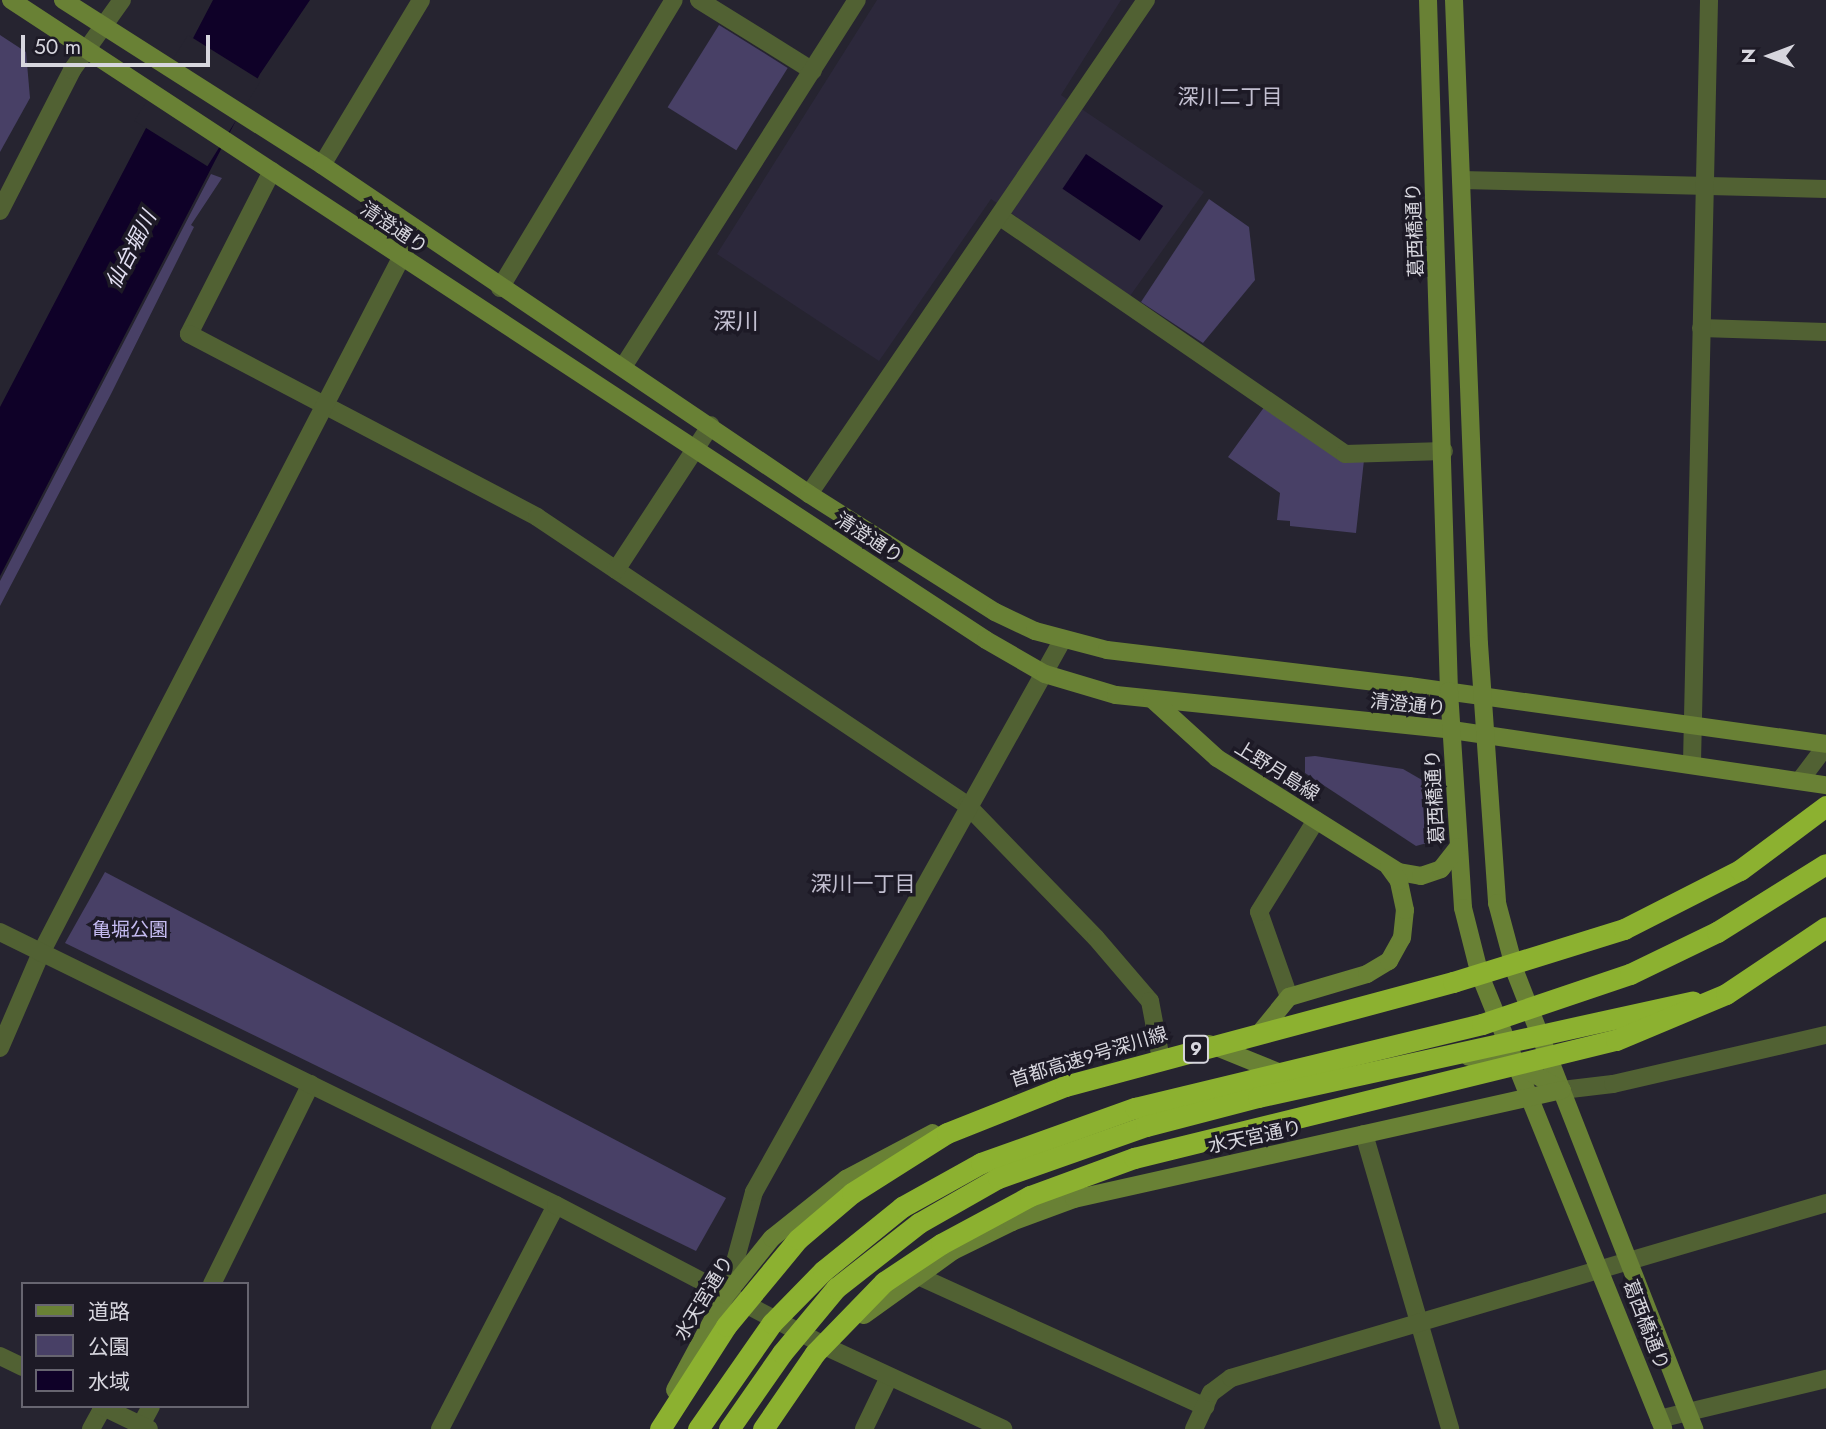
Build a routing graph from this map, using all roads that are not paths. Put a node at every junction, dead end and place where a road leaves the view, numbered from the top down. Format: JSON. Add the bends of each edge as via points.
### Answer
{"nodes":[{"id":1,"x":11,"y":0,"type":"edge"},
{"id":2,"x":63,"y":0,"type":"edge"},
{"id":3,"x":122,"y":0,"type":"edge"},
{"id":4,"x":421,"y":0,"type":"edge"},
{"id":5,"x":674,"y":0,"type":"edge"},
{"id":6,"x":699,"y":0,"type":"edge"},
{"id":7,"x":857,"y":0,"type":"edge"},
{"id":8,"x":1146,"y":0,"type":"edge"},
{"id":9,"x":1428,"y":0,"type":"edge"},
{"id":10,"x":1454,"y":0,"type":"edge"},
{"id":11,"x":1709,"y":0,"type":"edge"},
{"id":12,"x":103,"y":26,"type":"junction"},
{"id":13,"x":86,"y":50,"type":"junction"},
{"id":14,"x":813,"y":71,"type":"junction"},
{"id":15,"x":322,"y":165,"type":"junction"},
{"id":16,"x":272,"y":171,"type":"junction"},
{"id":17,"x":1461,"y":180,"type":"junction"},
{"id":18,"x":1705,"y":185,"type":"junction"},
{"id":19,"x":1826,"y":189,"type":"edge"},
{"id":20,"x":0,"y":211,"type":"edge"},
{"id":21,"x":999,"y":216,"type":"junction"},
{"id":22,"x":415,"y":231,"type":"junction"},
{"id":23,"x":399,"y":256,"type":"junction"},
{"id":24,"x":500,"y":288,"type":"junction"},
{"id":25,"x":1701,"y":328,"type":"junction"},
{"id":26,"x":1826,"y":332,"type":"edge"},
{"id":27,"x":623,"y":368,"type":"junction"},
{"id":28,"x":324,"y":406,"type":"junction"},
{"id":29,"x":710,"y":425,"type":"junction"},
{"id":30,"x":695,"y":448,"type":"junction"},
{"id":31,"x":1444,"y":451,"type":"junction"},
{"id":32,"x":809,"y":494,"type":"junction"},
{"id":33,"x":616,"y":570,"type":"junction"},
{"id":34,"x":1062,"y":641,"type":"junction"},
{"id":35,"x":1045,"y":674,"type":"junction"},
{"id":36,"x":1449,"y":691,"type":"junction"},
{"id":37,"x":1482,"y":696,"type":"junction"},
{"id":38,"x":1153,"y":699,"type":"junction"},
{"id":39,"x":1693,"y":724,"type":"junction"},
{"id":40,"x":1452,"y":730,"type":"junction"},
{"id":41,"x":1484,"y":735,"type":"junction"},
{"id":42,"x":1826,"y":745,"type":"edge"},
{"id":43,"x":1692,"y":762,"type":"junction"},
{"id":44,"x":1801,"y":779,"type":"junction"},
{"id":45,"x":1826,"y":785,"type":"edge"},
{"id":46,"x":967,"y":805,"type":"junction"},
{"id":47,"x":1826,"y":806,"type":"edge"},
{"id":48,"x":1315,"y":820,"type":"junction"},
{"id":49,"x":1458,"y":847,"type":"junction"},
{"id":50,"x":1826,"y":864,"type":"edge"},
{"id":51,"x":1389,"y":867,"type":"junction"},
{"id":52,"x":1826,"y":927,"type":"edge"},
{"id":53,"x":0,"y":932,"type":"edge"},
{"id":54,"x":41,"y":953,"type":"junction"},
{"id":55,"x":1480,"y":975,"type":"junction"},
{"id":56,"x":1726,"y":994,"type":"junction"},
{"id":57,"x":1289,"y":997,"type":"junction"},
{"id":58,"x":1259,"y":1034,"type":"junction"},
{"id":59,"x":1826,"y":1035,"type":"edge"},
{"id":60,"x":1209,"y":1044,"type":"junction"},
{"id":61,"x":0,"y":1048,"type":"edge"},
{"id":62,"x":1160,"y":1054,"type":"junction"},
{"id":63,"x":1516,"y":1063,"type":"junction"},
{"id":64,"x":311,"y":1084,"type":"junction"},
{"id":65,"x":1562,"y":1090,"type":"junction"},
{"id":66,"x":1531,"y":1097,"type":"junction"},
{"id":67,"x":1364,"y":1134,"type":"junction"},
{"id":68,"x":1826,"y":1203,"type":"edge"},
{"id":69,"x":556,"y":1205,"type":"junction"},
{"id":70,"x":1630,"y":1262,"type":"junction"},
{"id":71,"x":1603,"y":1270,"type":"junction"},
{"id":72,"x":916,"y":1275,"type":"junction"},
{"id":73,"x":213,"y":1282,"type":"edge"},
{"id":74,"x":726,"y":1295,"type":"junction"},
{"id":75,"x":1418,"y":1326,"type":"junction"},
{"id":76,"x":831,"y":1349,"type":"junction"},
{"id":77,"x":0,"y":1356,"type":"edge"},
{"id":78,"x":21,"y":1366,"type":"edge"},
{"id":79,"x":889,"y":1377,"type":"junction"},
{"id":80,"x":1826,"y":1379,"type":"edge"},
{"id":81,"x":1205,"y":1407,"type":"junction"},
{"id":82,"x":102,"y":1408,"type":"edge"},
{"id":83,"x":104,"y":1408,"type":"edge"},
{"id":84,"x":150,"y":1408,"type":"edge"},
{"id":85,"x":1691,"y":1421,"type":"edge"},
{"id":86,"x":1661,"y":1424,"type":"edge"},
{"id":87,"x":145,"y":1427,"type":"edge"},
{"id":88,"x":91,"y":1429,"type":"edge"},
{"id":89,"x":440,"y":1429,"type":"edge"},
{"id":90,"x":658,"y":1429,"type":"edge"},
{"id":91,"x":698,"y":1429,"type":"edge"},
{"id":92,"x":729,"y":1429,"type":"edge"},
{"id":93,"x":763,"y":1429,"type":"edge"},
{"id":94,"x":770,"y":1429,"type":"edge"},
{"id":95,"x":863,"y":1429,"type":"edge"},
{"id":96,"x":1003,"y":1429,"type":"edge"},
{"id":97,"x":1194,"y":1429,"type":"edge"},
{"id":98,"x":1450,"y":1429,"type":"edge"}],
"edges":[{"from":1,"to":13,"type":"main road","name":"清澄通り"},
{"from":2,"to":12,"type":"main road","name":"清澄通り"},
{"from":3,"to":12,"type":"street"},
{"from":4,"to":15,"type":"street"},
{"from":5,"to":24,"type":"street"},
{"from":6,"to":14,"type":"street"},
{"from":7,"to":14,"type":"street"},
{"from":8,"to":21,"type":"street"},
{"from":9,"to":31,"type":"main road","name":"葛西橋通り"},
{"from":10,"to":17,"type":"main road","name":"葛西橋通り"},
{"from":11,"to":18,"type":"street"},
{"from":12,"to":13,"type":"street"},
{"from":12,"to":15,"type":"main road","name":"清澄通り"},
{"from":13,"to":16,"type":"main road","name":"清澄通り"},
{"from":13,"to":20,"type":"street"},
{"from":14,"to":27,"type":"street"},
{"from":15,"to":22,"type":"main road","name":"清澄通り"},
{"from":16,"to":23,"type":"main road","name":"清澄通り"},
{"from":16,"to":28,"type":"street","via":[[189,334]]},
{"from":17,"to":18,"type":"street"},
{"from":17,"to":37,"type":"main road","name":"葛西橋通り"},
{"from":18,"to":19,"type":"street"},
{"from":18,"to":25,"type":"street"},
{"from":21,"to":31,"type":"street","via":[[1345,454]]},
{"from":21,"to":32,"type":"street"},
{"from":22,"to":23,"type":"street"},
{"from":22,"to":24,"type":"main road","name":"清澄通り"},
{"from":23,"to":28,"type":"street"},
{"from":23,"to":30,"type":"main road","name":"清澄通り"},
{"from":24,"to":27,"type":"main road","name":"清澄通り"},
{"from":25,"to":26,"type":"street"},
{"from":25,"to":39,"type":"street"},
{"from":27,"to":29,"type":"main road","name":"清澄通り"},
{"from":28,"to":33,"type":"street","via":[[504,497]]},
{"from":28,"to":54,"type":"street"},
{"from":29,"to":30,"type":"street"},
{"from":29,"to":32,"type":"main road","name":"清澄通り"},
{"from":30,"to":33,"type":"street"},
{"from":30,"to":35,"type":"main road","name":"清澄通り"},
{"from":31,"to":36,"type":"main road","name":"葛西橋通り"},
{"from":32,"to":34,"type":"main road","name":"清澄通り","via":[[995,612]]},
{"from":33,"to":46,"type":"street"},
{"from":34,"to":35,"type":"street"},
{"from":34,"to":36,"type":"main road","name":"清澄通り"},
{"from":35,"to":38,"type":"main road","name":"清澄通り","via":[[1116,695]]},
{"from":35,"to":46,"type":"street"},
{"from":36,"to":37,"type":"main road","name":"清澄通り"},
{"from":36,"to":40,"type":"main road","name":"葛西橋通り"},
{"from":37,"to":39,"type":"main road","name":"清澄通り"},
{"from":37,"to":41,"type":"main road","name":"葛西橋通り"},
{"from":38,"to":40,"type":"main road","name":"清澄通り"},
{"from":38,"to":48,"type":"main road","name":"上野月島線","via":[[1178,727],[1217,758]]},
{"from":39,"to":42,"type":"main road","name":"清澄通り"},
{"from":39,"to":43,"type":"street"},
{"from":40,"to":41,"type":"main road","name":"清澄通り"},
{"from":40,"to":49,"type":"main road","name":"葛西橋通り"},
{"from":41,"to":43,"type":"main road","name":"清澄通り"},
{"from":41,"to":65,"type":"main road","name":"葛西橋通り","via":[[1497,903],[1517,974]]},
{"from":42,"to":44,"type":"street"},
{"from":43,"to":44,"type":"main road","name":"清澄通り"},
{"from":44,"to":45,"type":"main road","name":"清澄通り"},
{"from":46,"to":62,"type":"street","via":[[1096,938],[1150,1001]]},
{"from":46,"to":74,"type":"street","via":[[754,1192]]},
{"from":47,"to":90,"type":"highway","name":"首都高速9号深川線","number":"9","bridge":true,"via":[[1740,870],[1624,929],[1453,982],[1065,1086],[947,1133],[852,1193],[798,1239],[726,1326]]},
{"from":48,"to":51,"type":"main road","name":"上野月島線"},
{"from":48,"to":57,"type":"street","via":[[1259,912]]},
{"from":49,"to":51,"type":"main road","via":[[1441,869],[1429,874],[1408,875]]},
{"from":49,"to":55,"type":"main road","name":"葛西橋通り","via":[[1463,908]]},
{"from":50,"to":91,"type":"highway","bridge":true,"via":[[1717,932],[1619,978],[1482,1024],[1135,1108],[981,1163],[902,1207],[822,1271],[772,1324]]},
{"from":51,"to":57,"type":"main road","via":[[1398,881],[1405,910],[1402,939],[1389,961],[1367,974]]},
{"from":52,"to":56,"type":"highway","bridge":true},
{"from":53,"to":54,"type":"street"},
{"from":54,"to":61,"type":"street"},
{"from":54,"to":64,"type":"street"},
{"from":55,"to":58,"type":"main road","name":"水天宮通り"},
{"from":55,"to":63,"type":"main road","name":"葛西橋通り"},
{"from":56,"to":92,"type":"highway","bridge":true,"via":[[1258,1097],[1146,1126],[998,1178],[919,1223],[836,1288],[782,1353]]},
{"from":56,"to":93,"type":"highway","bridge":true,"via":[[1664,1023],[1592,1047],[1133,1158],[1030,1196],[941,1244],[884,1282],[816,1353]]},
{"from":57,"to":58,"type":"main road"},
{"from":58,"to":60,"type":"main road","name":"水天宮通り"},
{"from":59,"to":65,"type":"street","name":"水天宮通り","via":[[1613,1084]]},
{"from":60,"to":62,"type":"main road","name":"水天宮通り"},
{"from":60,"to":63,"type":"main road","via":[[1276,1073],[1325,1079],[1487,1055]]},
{"from":62,"to":74,"type":"main road","name":"水天宮通り","via":[[1046,1083],[966,1116],[872,1164],[772,1238]]},
{"from":63,"to":65,"type":"main road"},
{"from":63,"to":66,"type":"main road","name":"葛西橋通り"},
{"from":64,"to":69,"type":"street"},
{"from":64,"to":73,"type":"street"},
{"from":65,"to":66,"type":"main road","name":"水天宮通り"},
{"from":65,"to":70,"type":"main road","name":"葛西橋通り"},
{"from":66,"to":67,"type":"main road","name":"水天宮通り"},
{"from":66,"to":71,"type":"main road","name":"葛西橋通り"},
{"from":67,"to":72,"type":"main road","name":"水天宮通り","via":[[1074,1199],[1012,1222]]},
{"from":67,"to":75,"type":"street"},
{"from":68,"to":70,"type":"street"},
{"from":69,"to":74,"type":"street"},
{"from":69,"to":89,"type":"street"},
{"from":70,"to":71,"type":"street"},
{"from":70,"to":85,"type":"main road","name":"葛西橋通り"},
{"from":71,"to":75,"type":"street"},
{"from":71,"to":86,"type":"main road","name":"葛西橋通り"},
{"from":72,"to":76,"type":"main road","name":"水天宮通り","via":[[861,1317]]},
{"from":72,"to":81,"type":"street"},
{"from":74,"to":76,"type":"street"},
{"from":74,"to":90,"type":"main road","name":"水天宮通り"},
{"from":75,"to":81,"type":"street","via":[[1231,1378],[1219,1383]]},
{"from":75,"to":98,"type":"street"},
{"from":76,"to":79,"type":"street"},
{"from":76,"to":94,"type":"main road","name":"水天宮通り"},
{"from":77,"to":78,"type":"street"},
{"from":79,"to":95,"type":"street"},
{"from":79,"to":96,"type":"street"},
{"from":80,"to":85,"type":"street"},
{"from":81,"to":97,"type":"street"},
{"from":82,"to":88,"type":"street"},
{"from":83,"to":87,"type":"street"},
{"from":84,"to":87,"type":"street"},
{"from":85,"to":86,"type":"street"}]}
